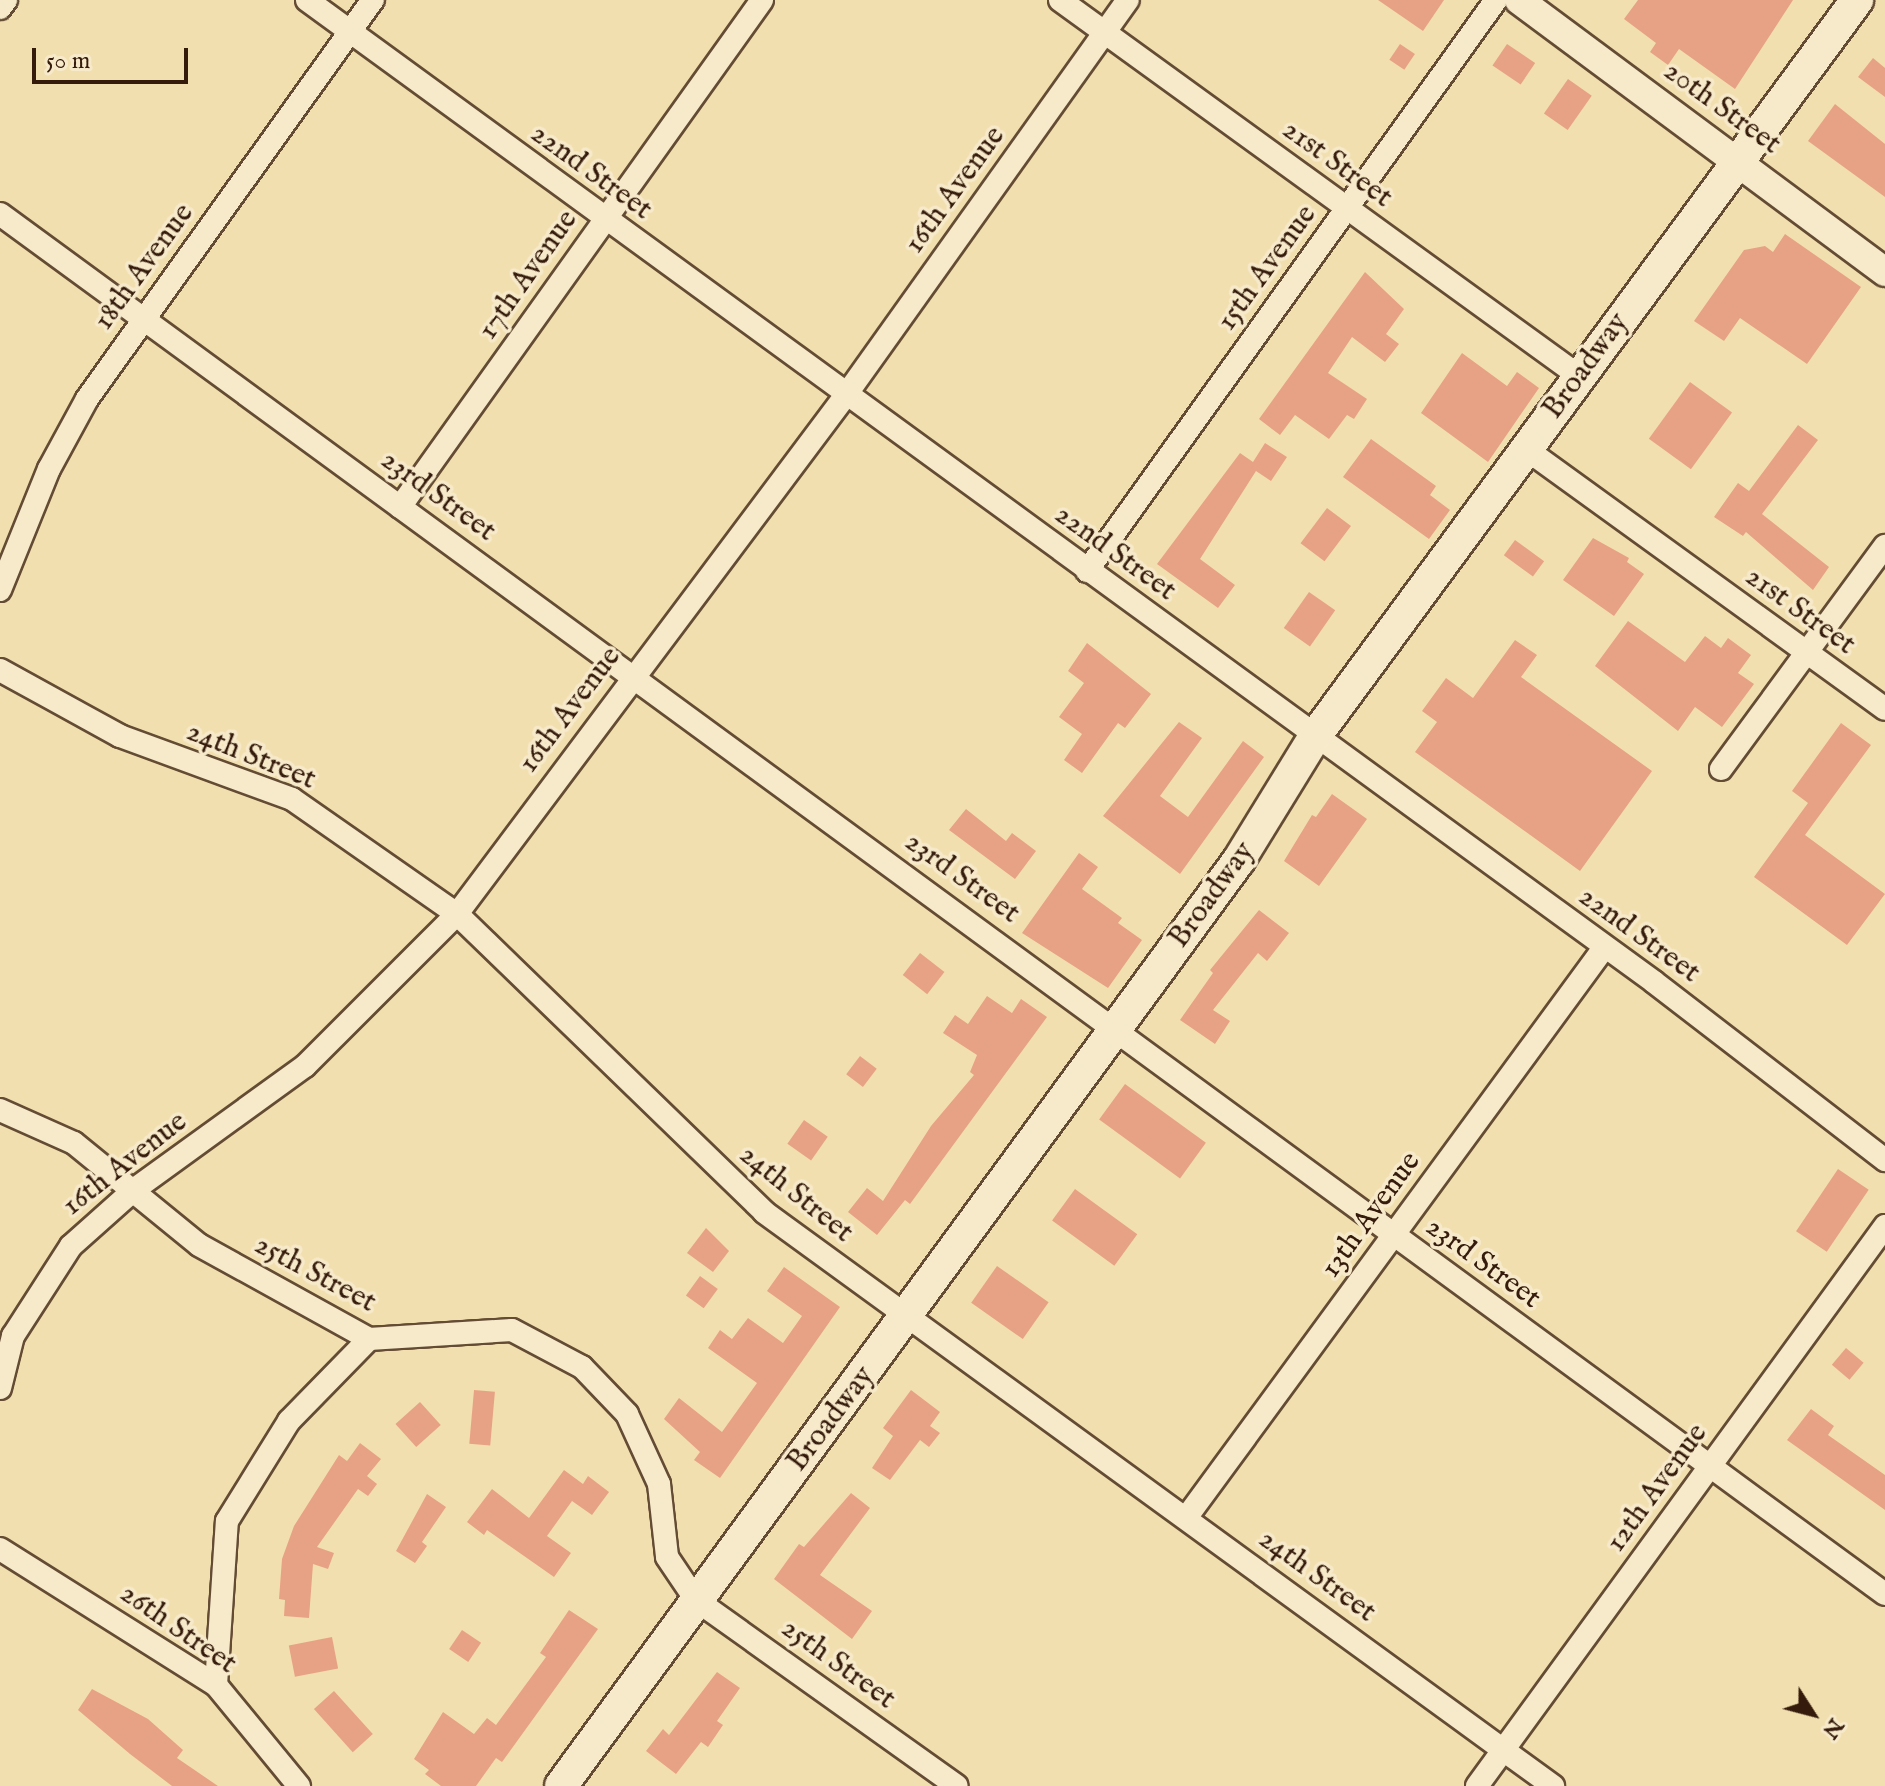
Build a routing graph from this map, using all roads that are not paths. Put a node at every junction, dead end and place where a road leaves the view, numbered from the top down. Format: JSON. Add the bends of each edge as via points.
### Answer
{"nodes":[{"id":1,"x":6,"y":0,"type":"edge"},
{"id":2,"x":307,"y":0,"type":"edge"},
{"id":3,"x":373,"y":0,"type":"edge"},
{"id":4,"x":762,"y":0,"type":"edge"},
{"id":5,"x":1060,"y":0,"type":"edge"},
{"id":6,"x":1128,"y":0,"type":"edge"},
{"id":7,"x":1496,"y":0,"type":"edge"},
{"id":8,"x":1519,"y":0,"type":"edge"},
{"id":9,"x":1857,"y":0,"type":"edge"},
{"id":10,"x":0,"y":8,"type":"edge"},
{"id":11,"x":350,"y":32,"type":"junction"},
{"id":12,"x":1105,"y":32,"type":"junction"},
{"id":13,"x":1738,"y":162,"type":"junction"},
{"id":14,"x":1346,"y":208,"type":"junction"},
{"id":15,"x":0,"y":214,"type":"edge"},
{"id":16,"x":605,"y":220,"type":"junction"},
{"id":17,"x":1885,"y":272,"type":"edge"},
{"id":18,"x":144,"y":318,"type":"junction"},
{"id":19,"x":1579,"y":376,"type":"junction"},
{"id":20,"x":846,"y":395,"type":"junction"},
{"id":21,"x":1526,"y":449,"type":"junction"},
{"id":22,"x":400,"y":507,"type":"junction"},
{"id":23,"x":1885,"y":546,"type":"edge"},
{"id":24,"x":1087,"y":571,"type":"junction"},
{"id":25,"x":0,"y":590,"type":"edge"},
{"id":26,"x":1807,"y":654,"type":"junction"},
{"id":27,"x":0,"y":670,"type":"edge"},
{"id":28,"x":633,"y":675,"type":"junction"},
{"id":29,"x":1885,"y":709,"type":"edge"},
{"id":30,"x":1316,"y":735,"type":"junction"},
{"id":31,"x":1721,"y":769,"type":"dead end"},
{"id":32,"x":457,"y":914,"type":"junction"},
{"id":33,"x":1604,"y":948,"type":"junction"},
{"id":34,"x":1114,"y":1028,"type":"junction"},
{"id":35,"x":0,"y":1110,"type":"edge"},
{"id":36,"x":1885,"y":1160,"type":"edge"},
{"id":37,"x":135,"y":1189,"type":"junction"},
{"id":38,"x":1885,"y":1226,"type":"edge"},
{"id":39,"x":1393,"y":1234,"type":"junction"},
{"id":40,"x":906,"y":1318,"type":"junction"},
{"id":41,"x":369,"y":1339,"type":"junction"},
{"id":42,"x":0,"y":1388,"type":"edge"},
{"id":43,"x":1709,"y":1468,"type":"junction"},
{"id":44,"x":1186,"y":1518,"type":"junction"},
{"id":45,"x":0,"y":1549,"type":"edge"},
{"id":46,"x":1885,"y":1594,"type":"edge"},
{"id":47,"x":696,"y":1600,"type":"junction"},
{"id":48,"x":216,"y":1685,"type":"junction"},
{"id":49,"x":1503,"y":1750,"type":"junction"},
{"id":50,"x":299,"y":1786,"type":"edge"},
{"id":51,"x":561,"y":1786,"type":"edge"},
{"id":52,"x":957,"y":1786,"type":"edge"},
{"id":53,"x":1477,"y":1786,"type":"edge"},
{"id":54,"x":1553,"y":1786,"type":"edge"}],
"edges":[{"from":1,"to":10,"type":"street"},
{"from":2,"to":11,"type":"street","name":"22nd Street"},
{"from":3,"to":11,"type":"street","name":"18th Avenue"},
{"from":4,"to":16,"type":"street","name":"17th Avenue"},
{"from":5,"to":12,"type":"street","name":"21st Street"},
{"from":6,"to":12,"type":"street","name":"16th Avenue"},
{"from":7,"to":14,"type":"street","name":"15th Avenue"},
{"from":8,"to":13,"type":"street","name":"20th Street"},
{"from":9,"to":13,"type":"main road","name":"Broadway"},
{"from":11,"to":16,"type":"street","name":"22nd Street"},
{"from":11,"to":18,"type":"street","name":"18th Avenue"},
{"from":12,"to":14,"type":"street","name":"21st Street"},
{"from":12,"to":20,"type":"street","name":"16th Avenue"},
{"from":13,"to":17,"type":"street","name":"20th Street"},
{"from":13,"to":19,"type":"main road","name":"Broadway"},
{"from":14,"to":19,"type":"street","name":"21st Street"},
{"from":14,"to":24,"type":"street","name":"15th Avenue"},
{"from":15,"to":18,"type":"street","name":"23rd Street"},
{"from":16,"to":20,"type":"street","name":"22nd Street"},
{"from":16,"to":22,"type":"street","name":"17th Avenue"},
{"from":18,"to":22,"type":"street","name":"23rd Street"},
{"from":18,"to":25,"type":"street","name":"18th Avenue","via":[[87,399],[49,469]]},
{"from":19,"to":21,"type":"main road","name":"Broadway"},
{"from":20,"to":24,"type":"street","name":"22nd Street"},
{"from":20,"to":28,"type":"street","name":"16th Avenue"},
{"from":21,"to":26,"type":"street","name":"21st Street"},
{"from":21,"to":30,"type":"main road","name":"Broadway"},
{"from":22,"to":28,"type":"street","name":"23rd Street"},
{"from":23,"to":26,"type":"street"},
{"from":24,"to":30,"type":"street","name":"22nd Street"},
{"from":26,"to":29,"type":"street","name":"21st Street"},
{"from":26,"to":31,"type":"street"},
{"from":27,"to":32,"type":"street","name":"24th Street","via":[[120,736],[292,799]]},
{"from":28,"to":32,"type":"street","name":"16th Avenue"},
{"from":28,"to":34,"type":"street","name":"23rd Street"},
{"from":30,"to":33,"type":"street","name":"22nd Street"},
{"from":30,"to":34,"type":"main road","name":"Broadway","via":[[1239,860]]},
{"from":32,"to":37,"type":"street","name":"16th Avenue","via":[[305,1066]]},
{"from":32,"to":40,"type":"street","name":"24th Street","via":[[764,1212]]},
{"from":33,"to":36,"type":"street","name":"22nd Street"},
{"from":33,"to":39,"type":"street","name":"13th Avenue"},
{"from":34,"to":39,"type":"street","name":"23rd Street"},
{"from":34,"to":40,"type":"main road","name":"Broadway"},
{"from":35,"to":37,"type":"street","name":"25th Street","via":[[74,1143]]},
{"from":37,"to":41,"type":"street","name":"25th Street","via":[[199,1245]]},
{"from":37,"to":42,"type":"street","name":"16th Avenue","via":[[71,1246],[13,1336]]},
{"from":38,"to":43,"type":"street","name":"12th Avenue"},
{"from":39,"to":43,"type":"street","name":"23rd Street"},
{"from":39,"to":44,"type":"street","name":"13th Avenue"},
{"from":40,"to":44,"type":"street","name":"24th Street"},
{"from":40,"to":47,"type":"main road","name":"Broadway"},
{"from":41,"to":47,"type":"street","name":"25th Street","via":[[512,1330],[582,1367],[627,1414],[659,1484],[667,1557]]},
{"from":41,"to":48,"type":"street","via":[[289,1421],[227,1521]]},
{"from":43,"to":46,"type":"street","name":"23rd Street"},
{"from":43,"to":49,"type":"street","name":"12th Avenue"},
{"from":44,"to":49,"type":"street","name":"24th Street"},
{"from":45,"to":48,"type":"street","name":"26th Street"},
{"from":47,"to":51,"type":"main road","name":"Broadway"},
{"from":47,"to":52,"type":"street","name":"25th Street"},
{"from":48,"to":50,"type":"street","name":"26th Street"},
{"from":49,"to":53,"type":"street","name":"12th Avenue"},
{"from":49,"to":54,"type":"street","name":"24th Street"}]}
